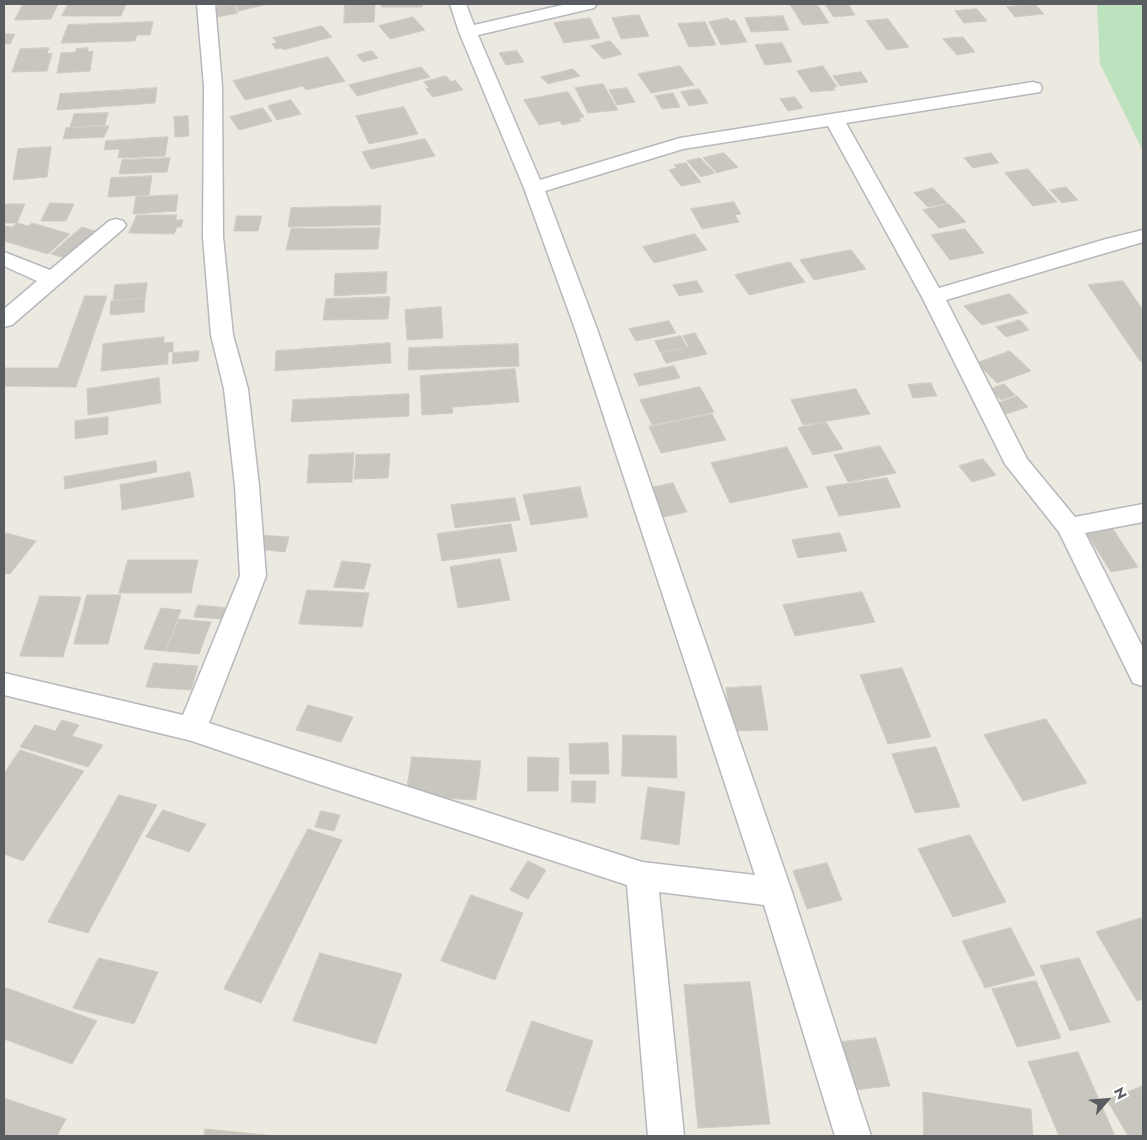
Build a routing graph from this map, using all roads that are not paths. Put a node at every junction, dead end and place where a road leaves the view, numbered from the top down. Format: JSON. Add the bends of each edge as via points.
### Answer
{"nodes":[{"id":1,"x":206,"y":4,"type":"edge"},
{"id":2,"x":458,"y":4,"type":"edge"},
{"id":3,"x":588,"y":4,"type":"edge"},
{"id":4,"x":468,"y":32,"type":"junction"},
{"id":5,"x":1033,"y":88,"type":"dead end"},
{"id":6,"x":834,"y":119,"type":"junction"},
{"id":7,"x":534,"y":188,"type":"junction"},
{"id":8,"x":116,"y":225,"type":"dead end"},
{"id":9,"x":1143,"y":236,"type":"edge"},
{"id":10,"x":4,"y":258,"type":"edge"},
{"id":11,"x":51,"y":279,"type":"junction"},
{"id":12,"x":933,"y":297,"type":"junction"},
{"id":13,"x":4,"y":320,"type":"edge"},
{"id":14,"x":1143,"y":513,"type":"edge"},
{"id":15,"x":1069,"y":527,"type":"junction"},
{"id":16,"x":1143,"y":675,"type":"edge"},
{"id":17,"x":4,"y":684,"type":"edge"},
{"id":18,"x":192,"y":729,"type":"junction"},
{"id":19,"x":642,"y":876,"type":"junction"},
{"id":20,"x":776,"y":892,"type":"junction"},
{"id":21,"x":666,"y":1136,"type":"edge"},
{"id":22,"x":853,"y":1136,"type":"edge"}],
"edges":[{"from":1,"to":18,"type":"street","via":[[213,86],[213,237],[222,335],[236,389],[253,576]]},
{"from":2,"to":4,"type":"street"},
{"from":3,"to":4,"type":"street"},
{"from":4,"to":7,"type":"street"},
{"from":5,"to":6,"type":"street"},
{"from":6,"to":7,"type":"street","via":[[680,144]]},
{"from":6,"to":12,"type":"street"},
{"from":7,"to":20,"type":"street","via":[[586,329]]},
{"from":8,"to":11,"type":"street"},
{"from":9,"to":12,"type":"street"},
{"from":10,"to":11,"type":"street"},
{"from":11,"to":13,"type":"street"},
{"from":12,"to":15,"type":"street","via":[[1017,464]]},
{"from":14,"to":15,"type":"street"},
{"from":15,"to":16,"type":"street"},
{"from":17,"to":18,"type":"street"},
{"from":18,"to":19,"type":"street","via":[[309,770]]},
{"from":19,"to":20,"type":"street"},
{"from":19,"to":21,"type":"street"},
{"from":20,"to":22,"type":"street"}]}
